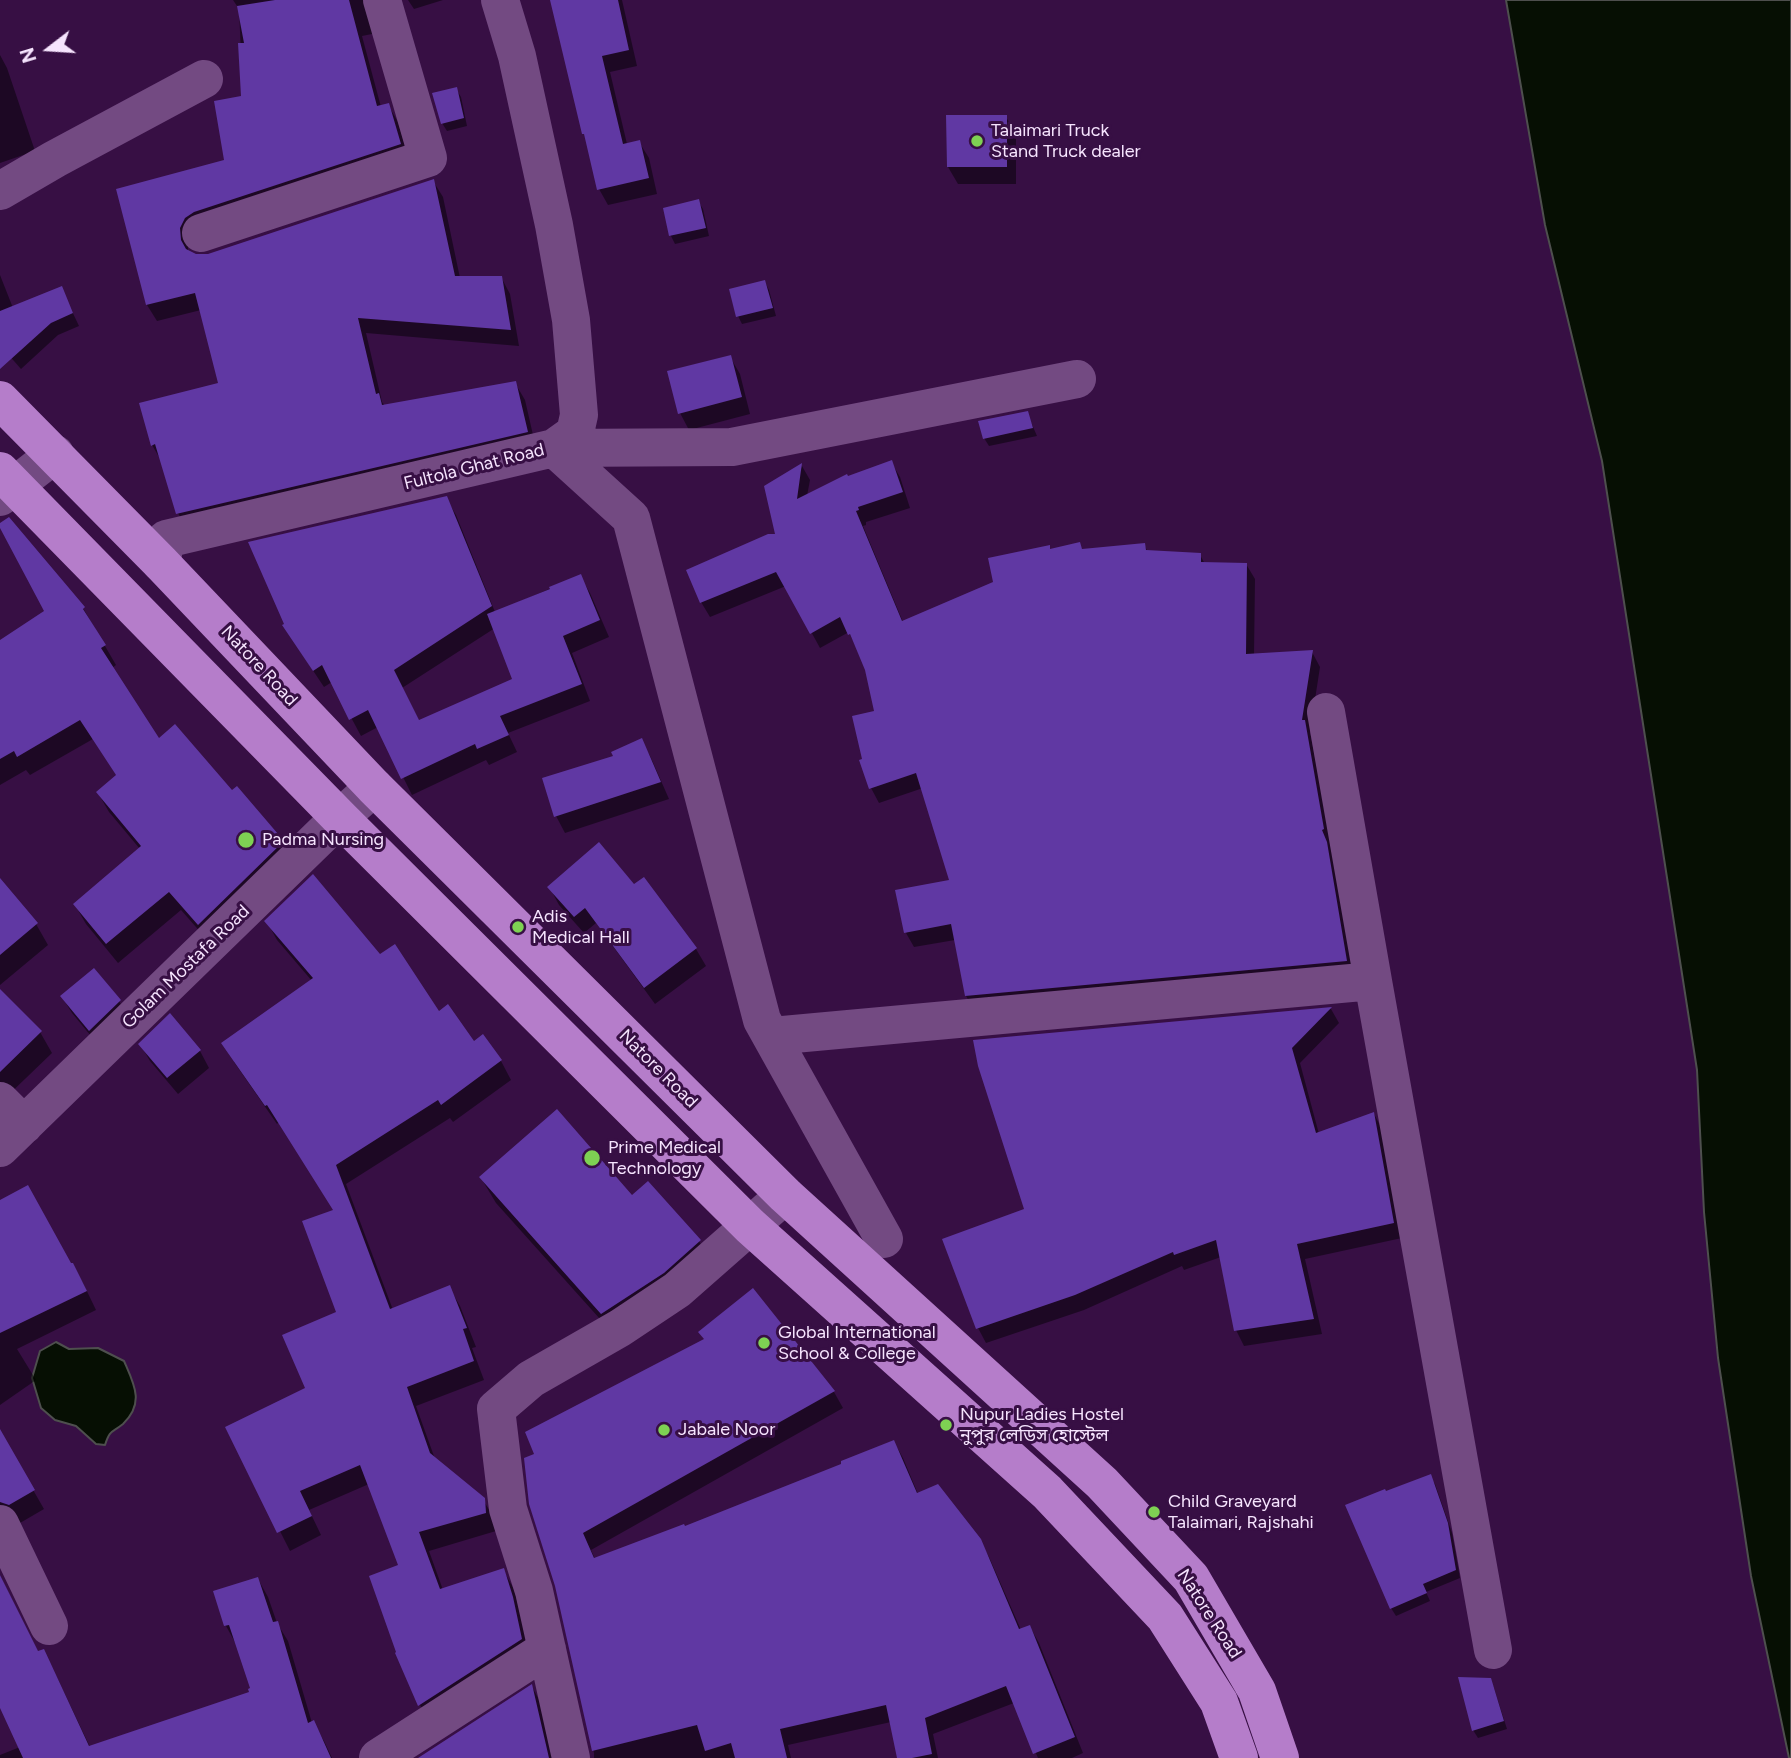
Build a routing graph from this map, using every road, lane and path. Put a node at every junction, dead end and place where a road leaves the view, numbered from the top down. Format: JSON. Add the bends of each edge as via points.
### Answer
{"nodes":[{"id":1,"x":382,"y":0,"type":"edge"},
{"id":2,"x":500,"y":0,"type":"edge"},
{"id":3,"x":204,"y":79,"type":"dead end"},
{"id":4,"x":0,"y":191,"type":"edge"},
{"id":5,"x":201,"y":233,"type":"dead end"},
{"id":6,"x":1077,"y":379,"type":"dead end"},
{"id":7,"x":0,"y":400,"type":"edge"},
{"id":8,"x":554,"y":448,"type":"junction"},
{"id":9,"x":55,"y":454,"type":"junction"},
{"id":10,"x":5,"y":485,"type":"edge"},
{"id":11,"x":161,"y":563,"type":"junction"},
{"id":12,"x":1326,"y":712,"type":"dead end"},
{"id":13,"x":374,"y":787,"type":"junction"},
{"id":14,"x":340,"y":818,"type":"junction"},
{"id":15,"x":1373,"y":981,"type":"junction"},
{"id":16,"x":772,"y":1036,"type":"junction"},
{"id":17,"x":8,"y":1125,"type":"edge"},
{"id":18,"x":785,"y":1195,"type":"junction"},
{"id":19,"x":750,"y":1226,"type":"junction"},
{"id":20,"x":884,"y":1239,"type":"dead end"},
{"id":21,"x":0,"y":1524,"type":"edge"},
{"id":22,"x":48,"y":1626,"type":"dead end"},
{"id":23,"x":547,"y":1650,"type":"junction"},
{"id":24,"x":1493,"y":1650,"type":"dead end"},
{"id":25,"x":378,"y":1758,"type":"edge"},
{"id":26,"x":571,"y":1758,"type":"edge"},
{"id":27,"x":1239,"y":1758,"type":"edge"},
{"id":28,"x":1280,"y":1758,"type":"edge"}],
"edges":[{"from":1,"to":5,"type":"street","via":[[428,158]]},
{"from":2,"to":8,"type":"street","name":"Fultola Ghat Road","via":[[554,225],[570,320],[579,415],[575,433]]},
{"from":3,"to":4,"type":"street"},
{"from":6,"to":8,"type":"street","via":[[732,447]]},
{"from":7,"to":9,"type":"highway","name":"Natore Road"},
{"from":8,"to":11,"type":"street","name":"Fultola Ghat Road","via":[[166,539]]},
{"from":8,"to":16,"type":"street","via":[[631,519],[762,1020]]},
{"from":9,"to":10,"type":"street"},
{"from":9,"to":11,"type":"highway","name":"Natore Road"},
{"from":10,"to":14,"type":"highway"},
{"from":11,"to":13,"type":"highway","name":"Natore Road"},
{"from":12,"to":15,"type":"street"},
{"from":13,"to":14,"type":"street","name":"Golam Mostafa Road"},
{"from":13,"to":18,"type":"highway","name":"Natore Road"},
{"from":14,"to":17,"type":"street","name":"Golam Mostafa Road"},
{"from":14,"to":19,"type":"highway"},
{"from":15,"to":16,"type":"street"},
{"from":15,"to":24,"type":"street"},
{"from":16,"to":20,"type":"street"},
{"from":18,"to":19,"type":"street"},
{"from":18,"to":28,"type":"highway","name":"Natore Road","via":[[1102,1483],[1191,1578],[1257,1691]]},
{"from":19,"to":23,"type":"street","via":[[677,1290],[530,1379],[496,1409],[508,1509]]},
{"from":19,"to":27,"type":"highway","via":[[1047,1492],[1165,1617],[1219,1702]]},
{"from":21,"to":22,"type":"street"},
{"from":23,"to":25,"type":"street"},
{"from":23,"to":26,"type":"street"}]}
